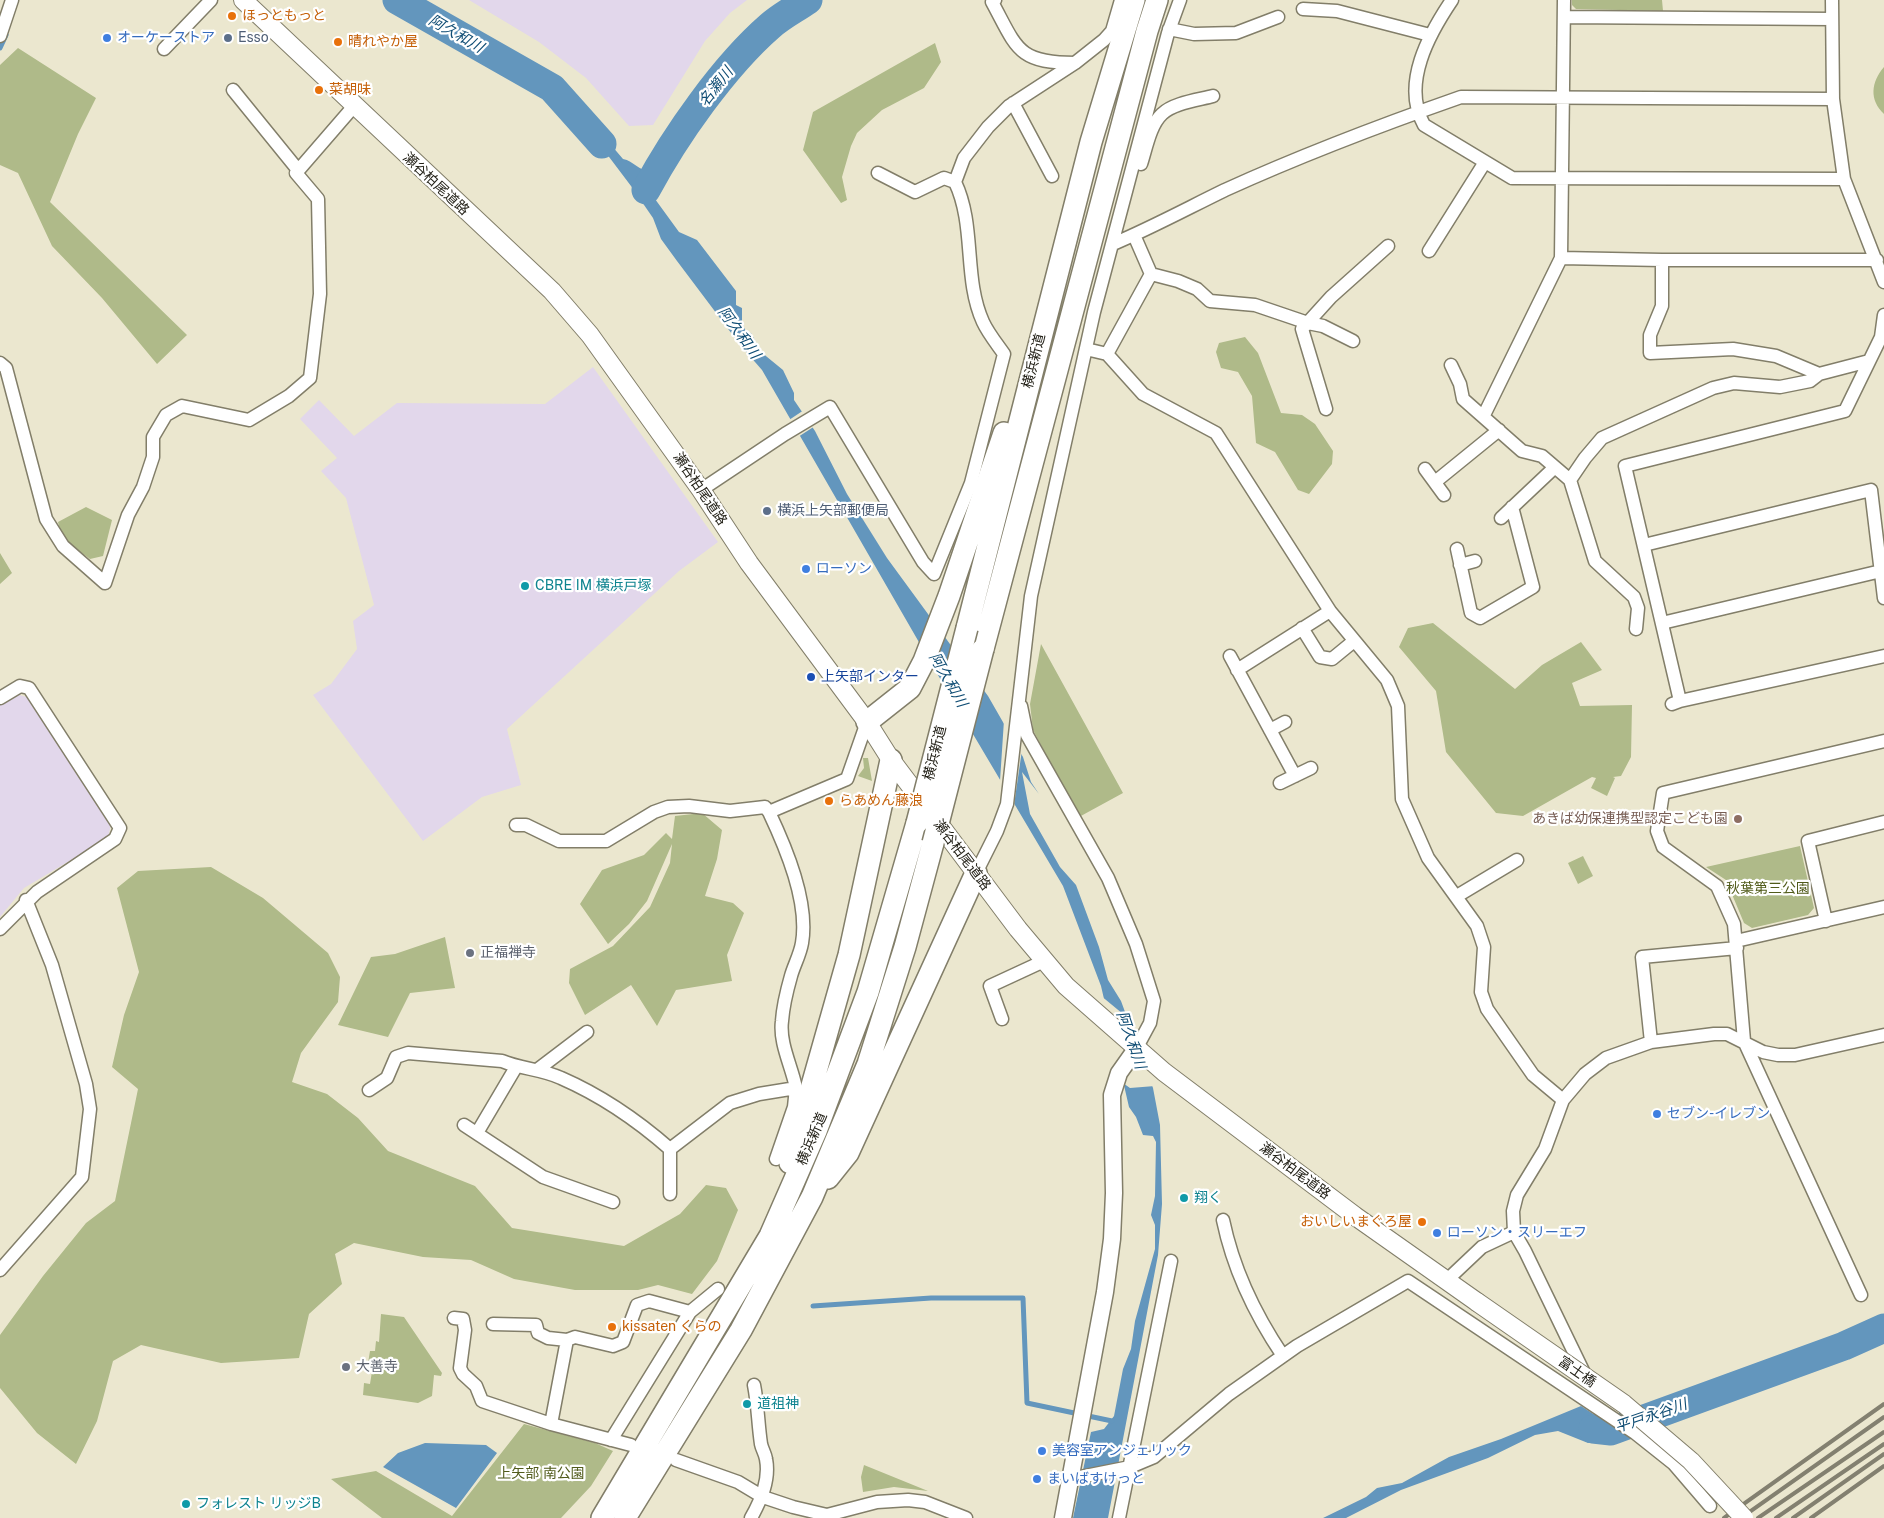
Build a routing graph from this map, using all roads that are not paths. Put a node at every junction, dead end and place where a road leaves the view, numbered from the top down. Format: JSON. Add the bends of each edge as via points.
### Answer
{"nodes":[{"id":1,"x":12,"y":0,"type":"edge"},
{"id":2,"x":211,"y":0,"type":"edge"},
{"id":3,"x":243,"y":0,"type":"edge"},
{"id":4,"x":995,"y":0,"type":"edge"},
{"id":5,"x":1157,"y":0,"type":"edge"},
{"id":6,"x":1180,"y":0,"type":"edge"},
{"id":7,"x":1452,"y":0,"type":"edge"},
{"id":8,"x":1564,"y":0,"type":"edge"},
{"id":9,"x":1832,"y":0,"type":"edge"},
{"id":10,"x":1128,"y":3,"type":"edge"},
{"id":11,"x":1304,"y":10,"type":"dead end"},
{"id":12,"x":3,"y":13,"type":"edge"},
{"id":13,"x":1564,"y":17,"type":"junction"},
{"id":14,"x":1278,"y":18,"type":"dead end"},
{"id":15,"x":1832,"y":19,"type":"junction"},
{"id":16,"x":1169,"y":29,"type":"junction"},
{"id":17,"x":1112,"y":31,"type":"joint"},
{"id":18,"x":1430,"y":35,"type":"junction"},
{"id":19,"x":0,"y":36,"type":"edge"},
{"id":20,"x":164,"y":49,"type":"dead end"},
{"id":21,"x":1076,"y":63,"type":"junction"},
{"id":22,"x":233,"y":90,"type":"dead end"},
{"id":23,"x":1213,"y":96,"type":"dead end"},
{"id":24,"x":1564,"y":97,"type":"junction"},
{"id":25,"x":1833,"y":99,"type":"junction"},
{"id":26,"x":1013,"y":103,"type":"junction"},
{"id":27,"x":354,"y":106,"type":"junction"},
{"id":28,"x":1417,"y":112,"type":"junction"},
{"id":29,"x":1485,"y":162,"type":"junction"},
{"id":30,"x":298,"y":170,"type":"junction"},
{"id":31,"x":1131,"y":171,"type":"junction"},
{"id":32,"x":878,"y":173,"type":"dead end"},
{"id":33,"x":1052,"y":176,"type":"dead end"},
{"id":34,"x":1562,"y":178,"type":"junction"},
{"id":35,"x":1844,"y":179,"type":"junction"},
{"id":36,"x":955,"y":182,"type":"junction"},
{"id":37,"x":1134,"y":235,"type":"junction"},
{"id":38,"x":1113,"y":244,"type":"junction"},
{"id":39,"x":1388,"y":246,"type":"dead end"},
{"id":40,"x":1429,"y":251,"type":"dead end"},
{"id":41,"x":1561,"y":258,"type":"junction"},
{"id":42,"x":1662,"y":260,"type":"junction"},
{"id":43,"x":1877,"y":260,"type":"junction"},
{"id":44,"x":1151,"y":274,"type":"junction"},
{"id":45,"x":1884,"y":282,"type":"edge"},
{"id":46,"x":1046,"y":314,"type":"junction"},
{"id":47,"x":1884,"y":315,"type":"edge"},
{"id":48,"x":1308,"y":324,"type":"junction"},
{"id":49,"x":1353,"y":341,"type":"dead end"},
{"id":50,"x":1086,"y":348,"type":"junction"},
{"id":51,"x":1107,"y":354,"type":"junction"},
{"id":52,"x":1869,"y":361,"type":"junction"},
{"id":53,"x":0,"y":363,"type":"edge"},
{"id":54,"x":1450,"y":365,"type":"dead end"},
{"id":55,"x":1819,"y":374,"type":"junction"},
{"id":56,"x":1326,"y":409,"type":"dead end"},
{"id":57,"x":1484,"y":415,"type":"junction"},
{"id":58,"x":1499,"y":430,"type":"junction"},
{"id":59,"x":1554,"y":468,"type":"junction"},
{"id":60,"x":1425,"y":469,"type":"dead end"},
{"id":61,"x":1570,"y":480,"type":"junction"},
{"id":62,"x":1435,"y":482,"type":"junction"},
{"id":63,"x":701,"y":490,"type":"junction"},
{"id":64,"x":1444,"y":495,"type":"dead end"},
{"id":65,"x":1512,"y":507,"type":"junction"},
{"id":66,"x":1501,"y":518,"type":"dead end"},
{"id":67,"x":1644,"y":545,"type":"junction"},
{"id":68,"x":1457,"y":549,"type":"dead end"},
{"id":69,"x":1475,"y":561,"type":"dead end"},
{"id":70,"x":1460,"y":565,"type":"junction"},
{"id":71,"x":1881,"y":571,"type":"junction"},
{"id":72,"x":1884,"y":598,"type":"edge"},
{"id":73,"x":1330,"y":610,"type":"junction"},
{"id":74,"x":1662,"y":622,"type":"junction"},
{"id":75,"x":1302,"y":628,"type":"junction"},
{"id":76,"x":1636,"y":629,"type":"dead end"},
{"id":77,"x":1354,"y":641,"type":"junction"},
{"id":78,"x":1230,"y":656,"type":"dead end"},
{"id":79,"x":1884,"y":656,"type":"edge"},
{"id":80,"x":1237,"y":670,"type":"junction"},
{"id":81,"x":0,"y":698,"type":"edge"},
{"id":82,"x":1019,"y":699,"type":"junction"},
{"id":83,"x":867,"y":722,"type":"junction"},
{"id":84,"x":1285,"y":722,"type":"dead end"},
{"id":85,"x":1270,"y":730,"type":"junction"},
{"id":86,"x":1884,"y":741,"type":"edge"},
{"id":87,"x":891,"y":760,"type":"junction"},
{"id":88,"x":1311,"y":768,"type":"dead end"},
{"id":89,"x":1295,"y":776,"type":"junction"},
{"id":90,"x":1280,"y":783,"type":"dead end"},
{"id":91,"x":769,"y":812,"type":"junction"},
{"id":92,"x":1884,"y":822,"type":"edge"},
{"id":93,"x":516,"y":826,"type":"dead end"},
{"id":94,"x":1517,"y":860,"type":"dead end"},
{"id":95,"x":976,"y":873,"type":"junction"},
{"id":96,"x":1457,"y":896,"type":"junction"},
{"id":97,"x":26,"y":900,"type":"junction"},
{"id":98,"x":1884,"y":907,"type":"edge"},
{"id":99,"x":1826,"y":921,"type":"junction"},
{"id":100,"x":0,"y":929,"type":"edge"},
{"id":101,"x":1737,"y":945,"type":"junction"},
{"id":102,"x":1044,"y":961,"type":"junction"},
{"id":103,"x":1002,"y":1019,"type":"dead end"},
{"id":104,"x":587,"y":1032,"type":"dead end"},
{"id":105,"x":1884,"y":1035,"type":"edge"},
{"id":106,"x":1744,"y":1041,"type":"junction"},
{"id":107,"x":1651,"y":1042,"type":"junction"},
{"id":108,"x":1136,"y":1049,"type":"junction"},
{"id":109,"x":516,"y":1067,"type":"junction"},
{"id":110,"x":537,"y":1070,"type":"junction"},
{"id":111,"x":796,"y":1088,"type":"junction"},
{"id":112,"x":369,"y":1090,"type":"dead end"},
{"id":113,"x":1563,"y":1100,"type":"junction"},
{"id":114,"x":464,"y":1125,"type":"dead end"},
{"id":115,"x":477,"y":1133,"type":"junction"},
{"id":116,"x":670,"y":1148,"type":"junction"},
{"id":117,"x":776,"y":1159,"type":"dead end"},
{"id":118,"x":670,"y":1194,"type":"dead end"},
{"id":119,"x":812,"y":1197,"type":"junction"},
{"id":120,"x":613,"y":1202,"type":"dead end"},
{"id":121,"x":1223,"y":1220,"type":"dead end"},
{"id":122,"x":1514,"y":1232,"type":"junction"},
{"id":123,"x":770,"y":1236,"type":"junction"},
{"id":124,"x":1171,"y":1261,"type":"dead end"},
{"id":125,"x":0,"y":1270,"type":"edge"},
{"id":126,"x":1446,"y":1281,"type":"junction"},
{"id":127,"x":718,"y":1289,"type":"dead end"},
{"id":128,"x":1861,"y":1295,"type":"dead end"},
{"id":129,"x":1477,"y":1302,"type":"joint"},
{"id":130,"x":690,"y":1312,"type":"junction"},
{"id":131,"x":454,"y":1318,"type":"dead end"},
{"id":132,"x":493,"y":1324,"type":"dead end"},
{"id":133,"x":567,"y":1340,"type":"junction"},
{"id":134,"x":1283,"y":1356,"type":"junction"},
{"id":135,"x":754,"y":1385,"type":"dead end"},
{"id":136,"x":1582,"y":1397,"type":"junction"},
{"id":137,"x":551,"y":1424,"type":"junction"},
{"id":138,"x":611,"y":1440,"type":"junction"},
{"id":139,"x":631,"y":1446,"type":"dead end"},
{"id":140,"x":676,"y":1460,"type":"dead end"},
{"id":141,"x":1128,"y":1467,"type":"junction"},
{"id":142,"x":1074,"y":1478,"type":"junction"},
{"id":143,"x":763,"y":1497,"type":"junction"},
{"id":144,"x":1710,"y":1506,"type":"dead end"},
{"id":145,"x":602,"y":1518,"type":"edge"},
{"id":146,"x":626,"y":1518,"type":"edge"},
{"id":147,"x":751,"y":1518,"type":"edge"},
{"id":148,"x":966,"y":1518,"type":"edge"},
{"id":149,"x":1063,"y":1518,"type":"edge"},
{"id":150,"x":1119,"y":1518,"type":"edge"},
{"id":151,"x":1744,"y":1518,"type":"edge"}],
"edges":[{"from":1,"to":12,"type":"street"},
{"from":2,"to":20,"type":"street"},
{"from":3,"to":27,"type":"main road","name":"瀬谷柏尾道路"},
{"from":4,"to":21,"type":"street","via":[[992,2],[1017,48],[1026,55],[1041,61]]},
{"from":5,"to":119,"type":"highway","name":"横浜新道","bridge":true,"via":[[905,947],[868,1064]]},
{"from":6,"to":16,"type":"street"},
{"from":7,"to":18,"type":"street"},
{"from":8,"to":13,"type":"street"},
{"from":9,"to":15,"type":"street"},
{"from":10,"to":17,"type":"highway"},
{"from":10,"to":46,"type":"highway","name":"横浜新道"},
{"from":11,"to":18,"type":"street","via":[[1337,10]]},
{"from":12,"to":19,"type":"street"},
{"from":13,"to":15,"type":"street"},
{"from":13,"to":24,"type":"street"},
{"from":14,"to":16,"type":"street","via":[[1236,34],[1194,34]]},
{"from":15,"to":25,"type":"street"},
{"from":16,"to":31,"type":"street"},
{"from":17,"to":21,"type":"street"},
{"from":18,"to":28,"type":"street","via":[[1422,54]]},
{"from":21,"to":26,"type":"street"},
{"from":22,"to":30,"type":"street"},
{"from":23,"to":31,"type":"street","via":[[1161,115],[1141,164]]},
{"from":24,"to":25,"type":"street"},
{"from":24,"to":28,"type":"street","via":[[1461,97]]},
{"from":24,"to":34,"type":"street"},
{"from":25,"to":35,"type":"street"},
{"from":26,"to":33,"type":"street"},
{"from":26,"to":36,"type":"street","via":[[970,149]]},
{"from":27,"to":30,"type":"street"},
{"from":27,"to":63,"type":"main road","name":"瀬谷柏尾道路","via":[[552,291],[590,336]]},
{"from":28,"to":29,"type":"street","via":[[1424,125]]},
{"from":28,"to":37,"type":"street","via":[[1278,167]]},
{"from":29,"to":34,"type":"street","via":[[1512,178]]},
{"from":29,"to":40,"type":"street"},
{"from":30,"to":53,"type":"street","via":[[296,173],[318,199],[320,294],[310,378],[289,396],[249,420],[182,406],[166,414],[153,437],[153,457],[143,487],[128,515],[105,583],[63,546],[46,520],[6,368]]},
{"from":31,"to":38,"type":"street"},
{"from":32,"to":36,"type":"street","via":[[915,192],[944,178]]},
{"from":34,"to":35,"type":"street"},
{"from":34,"to":41,"type":"street"},
{"from":35,"to":43,"type":"street"},
{"from":36,"to":63,"type":"street","via":[[968,226],[974,288],[983,322],[1004,354],[971,483],[934,574],[923,562],[830,407]]},
{"from":37,"to":38,"type":"street"},
{"from":37,"to":44,"type":"street"},
{"from":38,"to":50,"type":"street"},
{"from":39,"to":48,"type":"street","via":[[1331,297]]},
{"from":41,"to":42,"type":"street"},
{"from":41,"to":57,"type":"street"},
{"from":42,"to":43,"type":"street"},
{"from":42,"to":55,"type":"street","via":[[1662,306],[1650,336],[1650,353],[1733,349],[1776,356]]},
{"from":43,"to":45,"type":"street"},
{"from":44,"to":48,"type":"street","via":[[1197,289],[1210,301],[1255,305]]},
{"from":44,"to":51,"type":"street"},
{"from":46,"to":83,"type":"highway","via":[[924,661],[910,688]]},
{"from":46,"to":123,"type":"highway","name":"横浜新道","bridge":true,"via":[[918,823],[868,992],[816,1131]]},
{"from":47,"to":52,"type":"street","via":[[1880,336]]},
{"from":48,"to":49,"type":"street","via":[[1323,326]]},
{"from":48,"to":56,"type":"street","via":[[1302,329]]},
{"from":50,"to":51,"type":"street"},
{"from":50,"to":82,"type":"street","via":[[1031,596]]},
{"from":51,"to":73,"type":"street","via":[[1143,394],[1216,433]]},
{"from":52,"to":55,"type":"street"},
{"from":52,"to":67,"type":"street","via":[[1845,411],[1625,466]]},
{"from":54,"to":57,"type":"street","via":[[1460,384],[1463,399]]},
{"from":55,"to":61,"type":"street","via":[[1810,381],[1780,387],[1734,383],[1713,388],[1602,438]]},
{"from":57,"to":58,"type":"street"},
{"from":58,"to":59,"type":"street","via":[[1522,450],[1542,456]]},
{"from":58,"to":62,"type":"street"},
{"from":59,"to":61,"type":"street"},
{"from":59,"to":65,"type":"street"},
{"from":60,"to":62,"type":"street"},
{"from":61,"to":76,"type":"street","via":[[1595,561],[1634,597],[1638,608]]},
{"from":62,"to":64,"type":"street"},
{"from":63,"to":83,"type":"main road","name":"瀬谷柏尾道路","via":[[749,563]]},
{"from":65,"to":66,"type":"street"},
{"from":65,"to":70,"type":"street","via":[[1532,587],[1480,618],[1471,614]]},
{"from":67,"to":71,"type":"street","via":[[1871,490]]},
{"from":67,"to":74,"type":"street"},
{"from":68,"to":70,"type":"street"},
{"from":69,"to":70,"type":"street"},
{"from":71,"to":72,"type":"street"},
{"from":71,"to":74,"type":"street"},
{"from":73,"to":75,"type":"street"},
{"from":73,"to":77,"type":"street"},
{"from":74,"to":79,"type":"street","via":[[1676,702]]},
{"from":75,"to":77,"type":"street","via":[[1320,657],[1332,659]]},
{"from":75,"to":80,"type":"street"},
{"from":77,"to":96,"type":"street","via":[[1387,680],[1398,706],[1402,799],[1428,858]]},
{"from":78,"to":80,"type":"street"},
{"from":80,"to":85,"type":"street"},
{"from":81,"to":97,"type":"street","via":[[20,686],[29,688],[120,828],[116,839]]},
{"from":82,"to":95,"type":"street","via":[[1007,804]]},
{"from":82,"to":108,"type":"street","via":[[1027,735],[1108,878],[1136,944],[1154,1001],[1150,1023]]},
{"from":83,"to":87,"type":"main road","name":"瀬谷柏尾道路"},
{"from":83,"to":91,"type":"street","via":[[847,779]]},
{"from":84,"to":85,"type":"street"},
{"from":85,"to":89,"type":"street"},
{"from":86,"to":101,"type":"street","via":[[1663,793],[1657,830],[1663,847],[1717,886],[1734,924]]},
{"from":87,"to":95,"type":"main road","name":"瀬谷柏尾道路"},
{"from":87,"to":123,"type":"highway","via":[[849,955]]},
{"from":88,"to":89,"type":"street"},
{"from":89,"to":90,"type":"street"},
{"from":91,"to":93,"type":"street","via":[[765,807],[730,811],[668,807],[654,812],[606,842],[559,841],[526,825]]},
{"from":91,"to":111,"type":"street","via":[[789,856],[798,888],[802,922],[802,943],[781,1022]]},
{"from":92,"to":99,"type":"street","via":[[1808,841]]},
{"from":94,"to":96,"type":"street"},
{"from":95,"to":102,"type":"main road","name":"瀬谷柏尾道路"},
{"from":95,"to":119,"type":"highway","via":[[848,1153]]},
{"from":96,"to":113,"type":"street","via":[[1477,926],[1484,947],[1480,992],[1487,1009],[1533,1075]]},
{"from":97,"to":100,"type":"street"},
{"from":97,"to":125,"type":"street","via":[[52,965],[86,1084],[90,1109],[82,1177]]},
{"from":98,"to":99,"type":"street"},
{"from":99,"to":101,"type":"street"},
{"from":101,"to":106,"type":"street"},
{"from":101,"to":107,"type":"street","via":[[1642,957]]},
{"from":102,"to":103,"type":"street","via":[[990,986]]},
{"from":102,"to":108,"type":"main road","name":"瀬谷柏尾道路","via":[[1066,986]]},
{"from":104,"to":110,"type":"street"},
{"from":105,"to":106,"type":"street","via":[[1795,1055],[1763,1052]]},
{"from":106,"to":107,"type":"street","via":[[1727,1034],[1714,1034]]},
{"from":106,"to":128,"type":"street"},
{"from":107,"to":113,"type":"street","via":[[1606,1058],[1585,1074]]},
{"from":108,"to":126,"type":"main road","name":"瀬谷柏尾道路"},
{"from":108,"to":142,"type":"street","via":[[1119,1073],[1112,1095],[1112,1239]]},
{"from":109,"to":110,"type":"street"},
{"from":109,"to":112,"type":"street","via":[[502,1061],[408,1054],[396,1057],[386,1078]]},
{"from":109,"to":115,"type":"street"},
{"from":110,"to":116,"type":"street","via":[[560,1078],[623,1112]]},
{"from":111,"to":116,"type":"street","via":[[758,1094],[730,1103]]},
{"from":111,"to":117,"type":"street","via":[[794,1107]]},
{"from":113,"to":122,"type":"street","via":[[1544,1148],[1518,1195],[1513,1211]]},
{"from":114,"to":115,"type":"street"},
{"from":115,"to":120,"type":"street","via":[[543,1177]]},
{"from":116,"to":118,"type":"street"},
{"from":119,"to":146,"type":"highway","name":"横浜新道","via":[[741,1330]]},
{"from":121,"to":134,"type":"street","via":[[1229,1246],[1265,1330]]},
{"from":122,"to":126,"type":"street","via":[[1482,1246]]},
{"from":122,"to":136,"type":"street","via":[[1594,1393]]},
{"from":123,"to":145,"type":"highway","name":"横浜新道"},
{"from":124,"to":141,"type":"street"},
{"from":126,"to":129,"type":"main road","name":"瀬谷柏尾道路"},
{"from":127,"to":130,"type":"street"},
{"from":129,"to":151,"type":"main road","name":"富士橋","bridge":true,"via":[[1624,1404],[1675,1446]]},
{"from":130,"to":133,"type":"street","via":[[649,1301],[637,1305],[623,1342],[613,1346],[575,1337]]},
{"from":130,"to":138,"type":"street"},
{"from":131,"to":137,"type":"street","via":[[463,1319],[465,1330],[460,1368],[476,1386],[482,1401]]},
{"from":132,"to":133,"type":"street","via":[[536,1325],[538,1333],[548,1338]]},
{"from":133,"to":137,"type":"street"},
{"from":134,"to":136,"type":"street","via":[[1408,1281]]},
{"from":134,"to":141,"type":"street","via":[[1187,1427],[1154,1457]]},
{"from":135,"to":143,"type":"street","via":[[761,1445],[766,1459]]},
{"from":136,"to":144,"type":"street","via":[[1674,1464]]},
{"from":137,"to":138,"type":"street"},
{"from":138,"to":139,"type":"street"},
{"from":140,"to":143,"type":"street","via":[[738,1482]]},
{"from":141,"to":142,"type":"street"},
{"from":141,"to":150,"type":"street"},
{"from":142,"to":149,"type":"street"},
{"from":143,"to":147,"type":"street"},
{"from":143,"to":148,"type":"street","via":[[827,1515],[877,1502],[908,1500],[925,1502]]}]}
